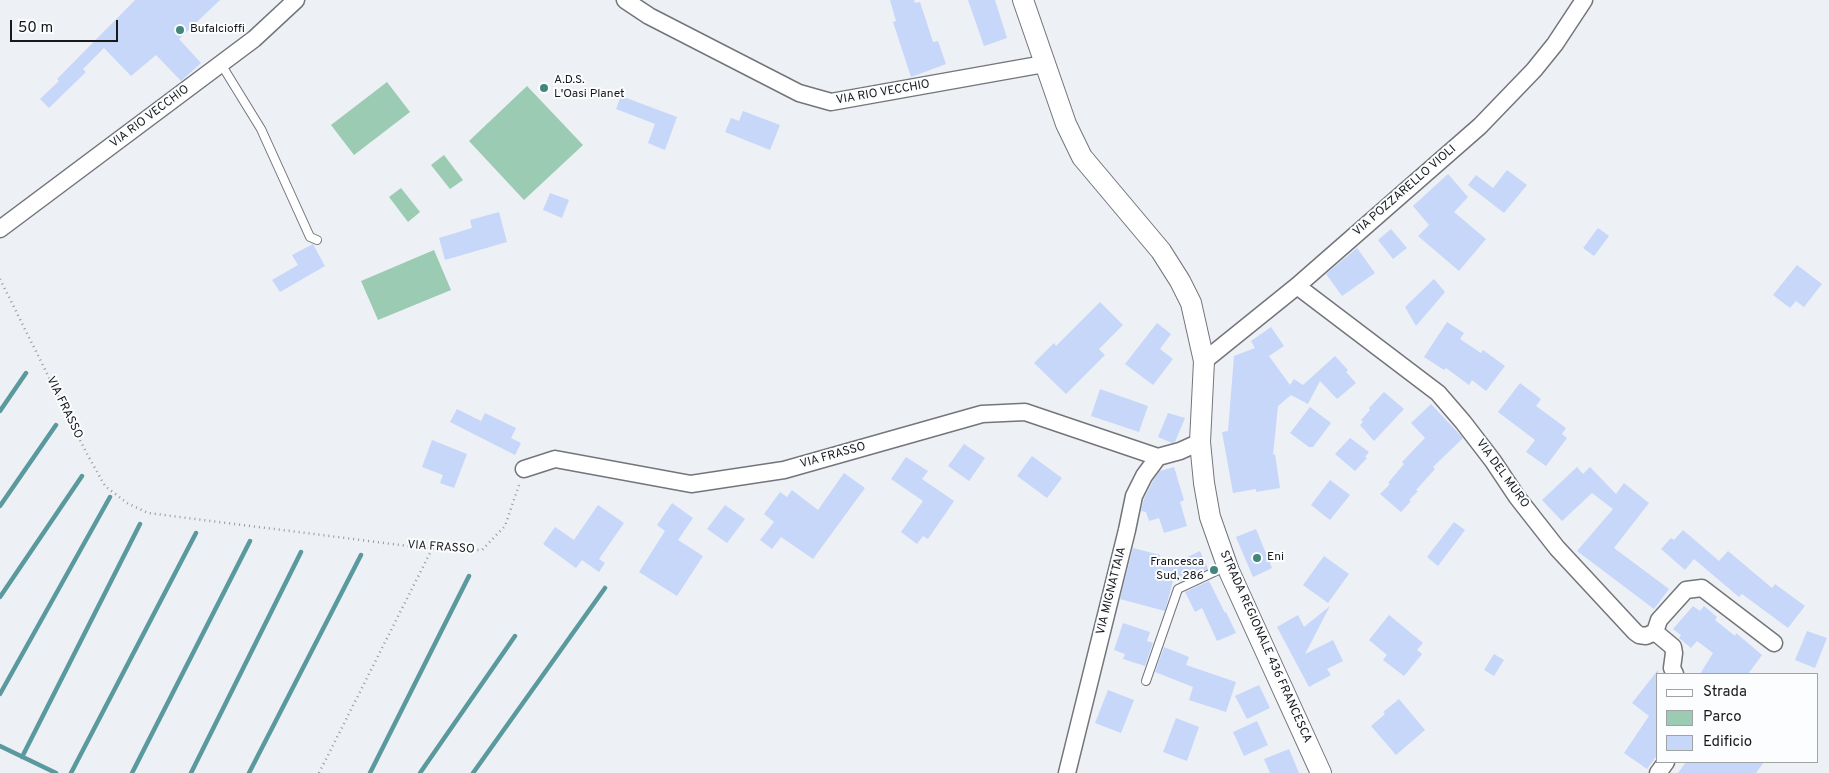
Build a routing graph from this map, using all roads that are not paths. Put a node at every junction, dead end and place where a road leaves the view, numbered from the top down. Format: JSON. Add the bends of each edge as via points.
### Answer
{"nodes":[{"id":1,"x":296,"y":0,"type":"edge"},
{"id":2,"x":625,"y":0,"type":"edge"},
{"id":3,"x":1023,"y":0,"type":"edge"},
{"id":4,"x":1584,"y":0,"type":"edge"},
{"id":5,"x":221,"y":64,"type":"junction"},
{"id":6,"x":1044,"y":64,"type":"junction"},
{"id":7,"x":0,"y":230,"type":"edge"},
{"id":8,"x":318,"y":240,"type":"dead end"},
{"id":9,"x":1296,"y":286,"type":"junction"},
{"id":10,"x":1204,"y":361,"type":"junction"},
{"id":11,"x":1200,"y":442,"type":"junction"},
{"id":12,"x":1158,"y":457,"type":"junction"},
{"id":13,"x":524,"y":468,"type":"road end"},
{"id":14,"x":1227,"y":566,"type":"junction"},
{"id":15,"x":1655,"y":632,"type":"junction"},
{"id":16,"x":1774,"y":644,"type":"dead end"},
{"id":17,"x":1674,"y":673,"type":"edge"},
{"id":18,"x":1146,"y":681,"type":"dead end"},
{"id":19,"x":1067,"y":773,"type":"edge"},
{"id":20,"x":1321,"y":773,"type":"edge"}],
"edges":[{"from":1,"to":5,"type":"street","name":"VIA RIO VECCHIO"},
{"from":2,"to":6,"type":"street","name":"VIA RIO VECCHIO","via":[[649,16],[799,93],[831,102]]},
{"from":3,"to":6,"type":"street","name":"STRADA REGIONALE 436 FRANCESCA"},
{"from":4,"to":9,"type":"street","name":"VIA POZZARELLO VIOLI","via":[[1534,70],[1480,126]]},
{"from":5,"to":7,"type":"street","name":"VIA RIO VECCHIO"},
{"from":5,"to":8,"type":"lane","via":[[261,128],[310,237]]},
{"from":6,"to":10,"type":"street","name":"STRADA REGIONALE 436 FRANCESCA","via":[[1082,157],[1161,251],[1180,281],[1191,304]]},
{"from":9,"to":10,"type":"street","name":"VIA POZZARELLO VIOLI"},
{"from":9,"to":15,"type":"street","name":"VIA DEL MURO","via":[[1438,394],[1463,422],[1557,548],[1635,632],[1646,636]]},
{"from":10,"to":11,"type":"street","name":"STRADA REGIONALE 436 FRANCESCA"},
{"from":11,"to":12,"type":"street"},
{"from":11,"to":14,"type":"street","name":"STRADA REGIONALE 436 FRANCESCA","via":[[1210,516]]},
{"from":12,"to":13,"type":"street","name":"VIA FRASSO","via":[[1025,412],[982,414],[784,470],[691,484],[555,459]]},
{"from":12,"to":19,"type":"street","name":"VIA MIGNATTAIA","via":[[1134,496]]},
{"from":14,"to":18,"type":"lane","via":[[1178,589]]},
{"from":14,"to":20,"type":"street","name":"STRADA REGIONALE 436 FRANCESCA"},
{"from":15,"to":16,"type":"street","via":[[1660,620],[1686,590],[1702,588]]},
{"from":15,"to":17,"type":"street","via":[[1673,647]]}]}
